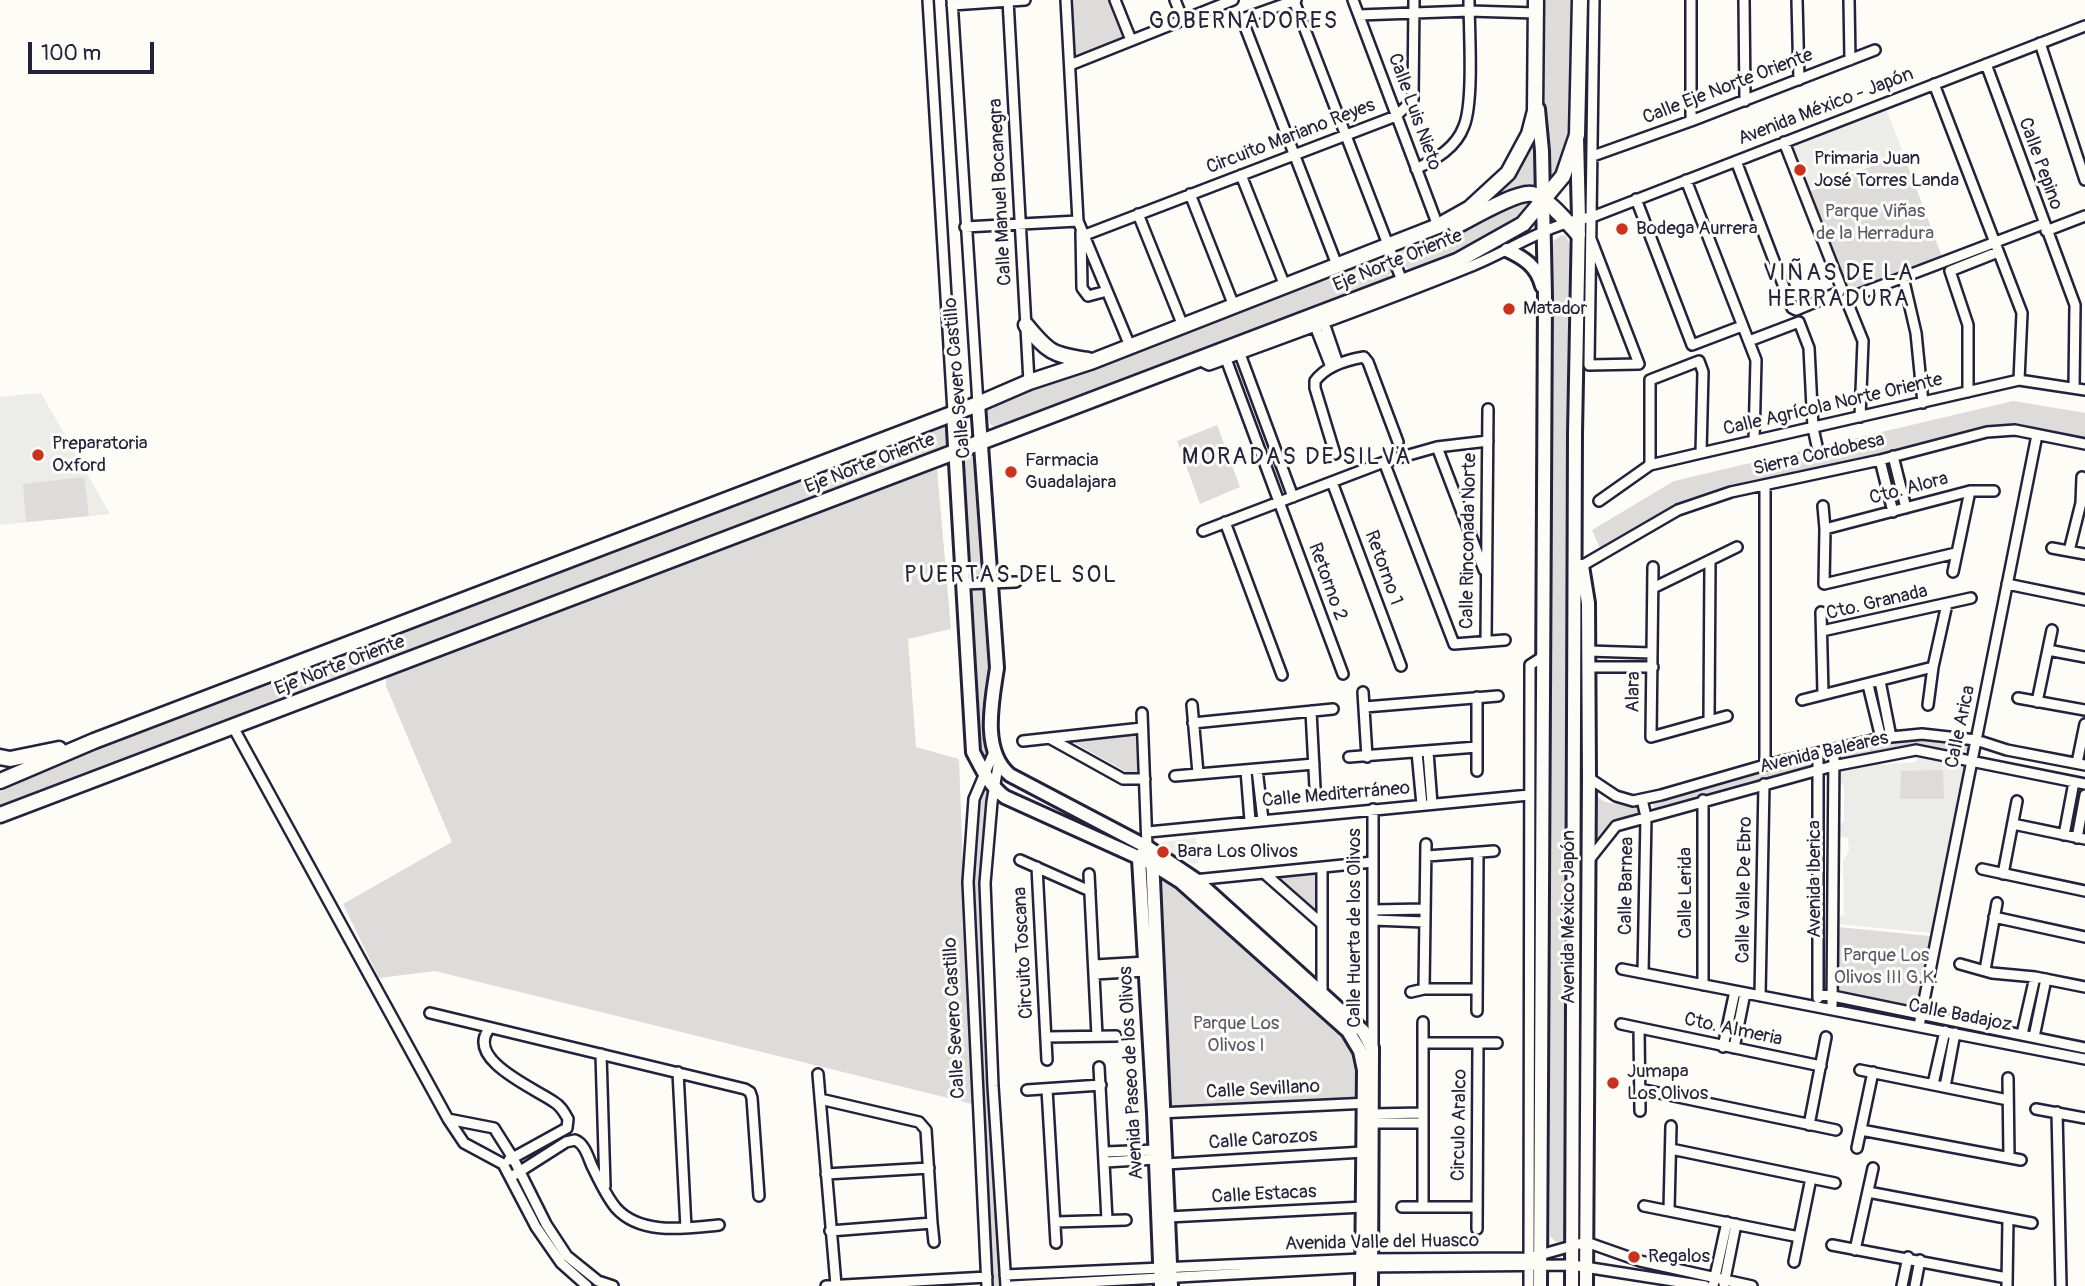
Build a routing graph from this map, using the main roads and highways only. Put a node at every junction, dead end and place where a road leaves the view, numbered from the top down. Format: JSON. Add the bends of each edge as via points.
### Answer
{"nodes":[{"id":1,"x":1580,"y":0,"type":"edge"},
{"id":2,"x":1536,"y":6,"type":"edge"},
{"id":3,"x":1544,"y":200,"type":"junction"},
{"id":4,"x":1438,"y":226,"type":"junction"},
{"id":5,"x":1585,"y":236,"type":"road end"},
{"id":6,"x":1477,"y":250,"type":"junction"},
{"id":7,"x":1470,"y":267,"type":"road end"},
{"id":8,"x":1367,"y":295,"type":"junction"},
{"id":9,"x":1359,"y":309,"type":"road end"},
{"id":10,"x":1026,"y":325,"type":"road end"},
{"id":11,"x":1093,"y":360,"type":"junction"},
{"id":12,"x":94,"y":741,"type":"junction"},
{"id":13,"x":0,"y":757,"type":"edge"},
{"id":14,"x":55,"y":758,"type":"junction"},
{"id":15,"x":0,"y":781,"type":"edge"},
{"id":16,"x":0,"y":789,"type":"edge"},
{"id":17,"x":0,"y":815,"type":"edge"}],
"edges":[{"from":1,"to":3,"type":"main road","name":"Eje Norte Oriente","via":[[1577,135],[1563,176]]},
{"from":2,"to":4,"type":"main road","name":"Eje Norte Oriente","via":[[1535,111],[1529,134],[1508,173],[1470,208]]},
{"from":3,"to":4,"type":"main road","via":[[1534,194],[1518,194],[1448,229]]},
{"from":3,"to":5,"type":"main road","via":[[1579,219]]},
{"from":3,"to":6,"type":"main road","name":"Eje Norte Oriente","via":[[1523,224]]},
{"from":4,"to":11,"type":"main road","name":"Eje Norte Oriente"},
{"from":6,"to":7,"type":"main road"},
{"from":6,"to":8,"type":"main road","name":"Eje Norte Oriente","via":[[1404,286]]},
{"from":8,"to":9,"type":"main road"},
{"from":8,"to":17,"type":"main road","name":"Eje Norte Oriente"},
{"from":10,"to":11,"type":"main road","via":[[1045,348],[1066,357]]},
{"from":11,"to":12,"type":"main road","name":"Eje Norte Oriente"},
{"from":12,"to":13,"type":"main road","via":[[10,759]]},
{"from":12,"to":14,"type":"main road","name":"Eje Norte Oriente"},
{"from":14,"to":15,"type":"main road","name":"Eje Norte Oriente"},
{"from":14,"to":16,"type":"main road","via":[[36,774]]}]}
